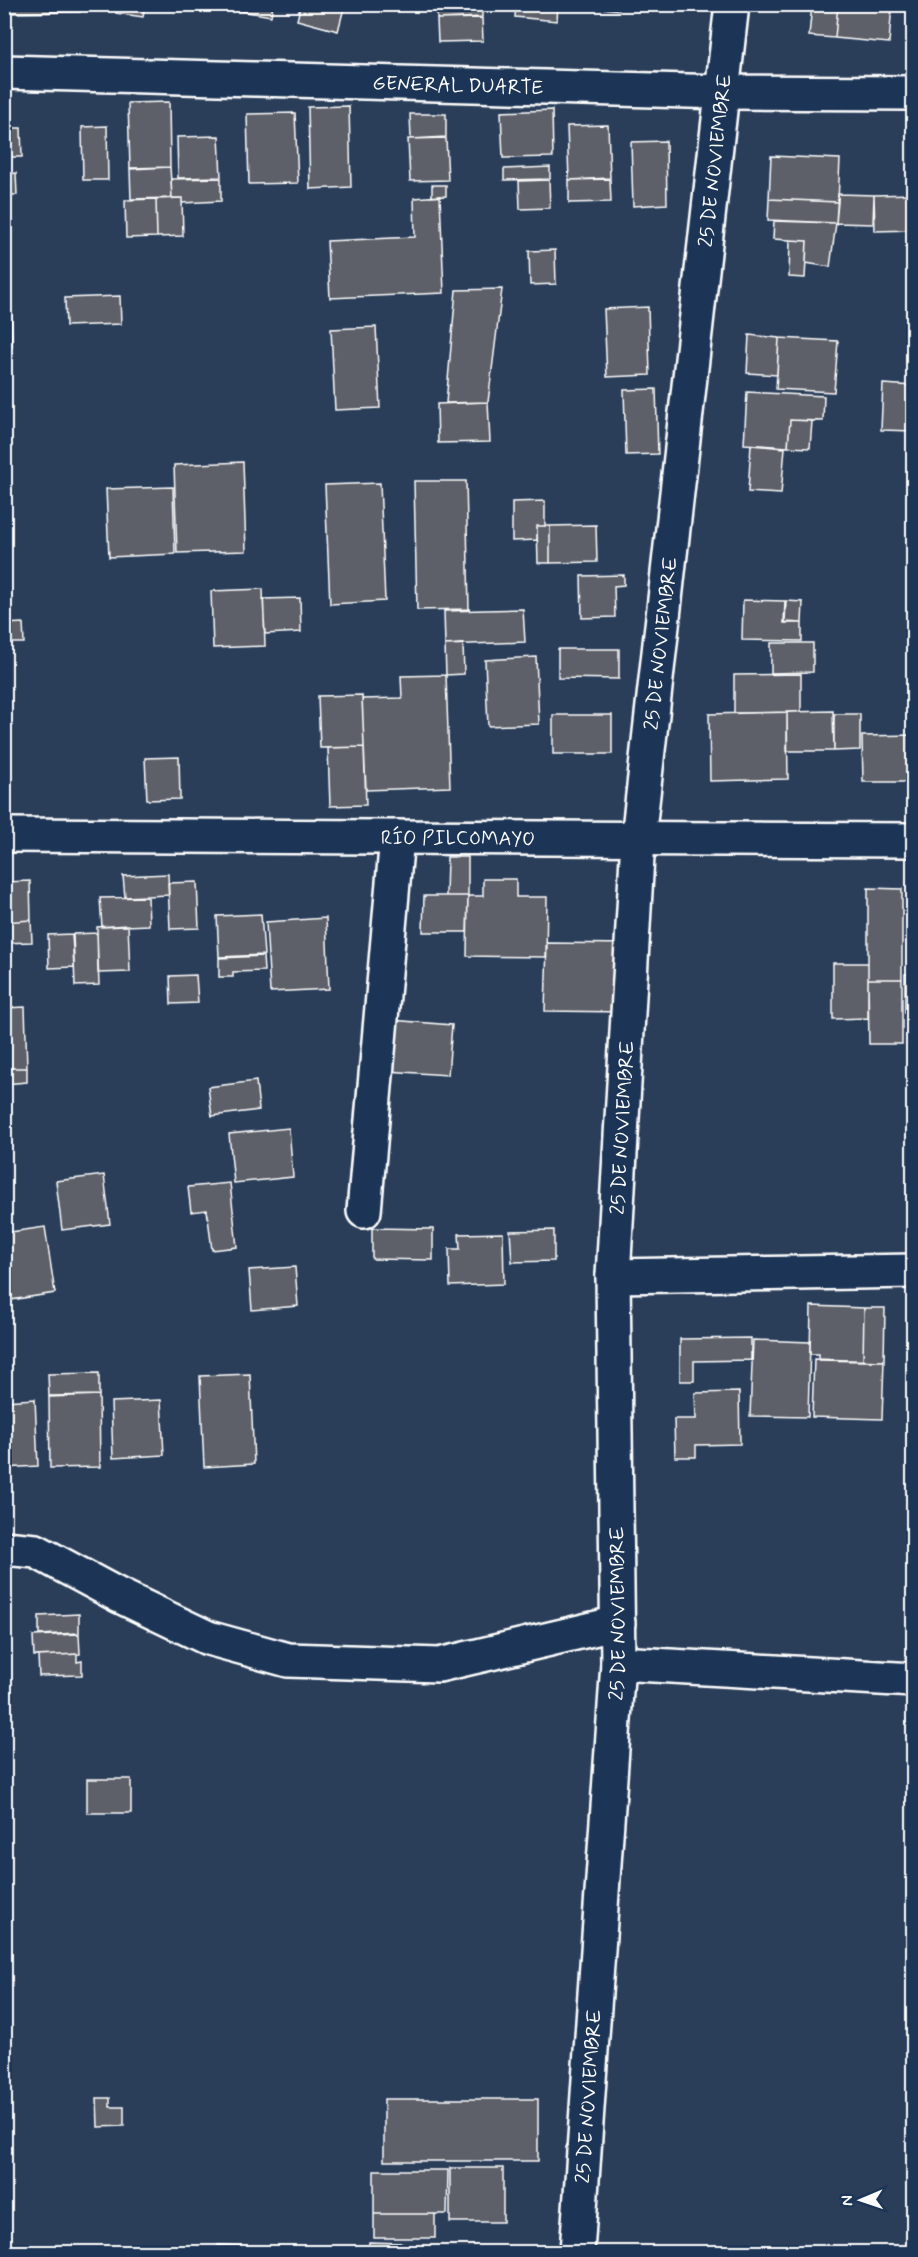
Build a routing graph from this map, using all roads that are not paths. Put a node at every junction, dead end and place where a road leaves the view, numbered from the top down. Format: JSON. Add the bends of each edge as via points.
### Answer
{"nodes":[{"id":1,"x":732,"y":4,"type":"edge"},
{"id":2,"x":4,"y":72,"type":"edge"},
{"id":3,"x":724,"y":92,"type":"junction"},
{"id":4,"x":914,"y":93,"type":"edge"},
{"id":5,"x":4,"y":835,"type":"edge"},
{"id":6,"x":397,"y":837,"type":"junction"},
{"id":7,"x":638,"y":839,"type":"junction"},
{"id":8,"x":914,"y":840,"type":"edge"},
{"id":9,"x":364,"y":1211,"type":"dead end"},
{"id":10,"x":914,"y":1271,"type":"edge"},
{"id":11,"x":613,"y":1276,"type":"junction"},
{"id":12,"x":4,"y":1548,"type":"edge"},
{"id":13,"x":618,"y":1623,"type":"junction"},
{"id":14,"x":618,"y":1663,"type":"junction"},
{"id":15,"x":914,"y":1680,"type":"edge"},
{"id":16,"x":577,"y":2253,"type":"edge"}],
"edges":[{"from":1,"to":3,"type":"street","name":"25 DE NOVIEMBRE"},
{"from":2,"to":3,"type":"street","name":"GENERAL DUARTE"},
{"from":3,"to":4,"type":"street","name":"GENERAL DUARTE"},
{"from":3,"to":7,"type":"street","name":"25 DE NOVIEMBRE"},
{"from":5,"to":6,"type":"street","name":"RÍO PILCOMAYO"},
{"from":6,"to":7,"type":"street","name":"RÍO PILCOMAYO"},
{"from":6,"to":9,"type":"street"},
{"from":7,"to":8,"type":"street","name":"RÍO PILCOMAYO"},
{"from":7,"to":11,"type":"street","name":"25 DE NOVIEMBRE"},
{"from":10,"to":11,"type":"street"},
{"from":11,"to":13,"type":"street","name":"25 DE NOVIEMBRE"},
{"from":12,"to":13,"type":"street","via":[[36,1551],[208,1638],[288,1660],[439,1665]]},
{"from":13,"to":14,"type":"street","name":"25 DE NOVIEMBRE"},
{"from":14,"to":15,"type":"street"},
{"from":14,"to":16,"type":"street","name":"25 DE NOVIEMBRE"}]}
